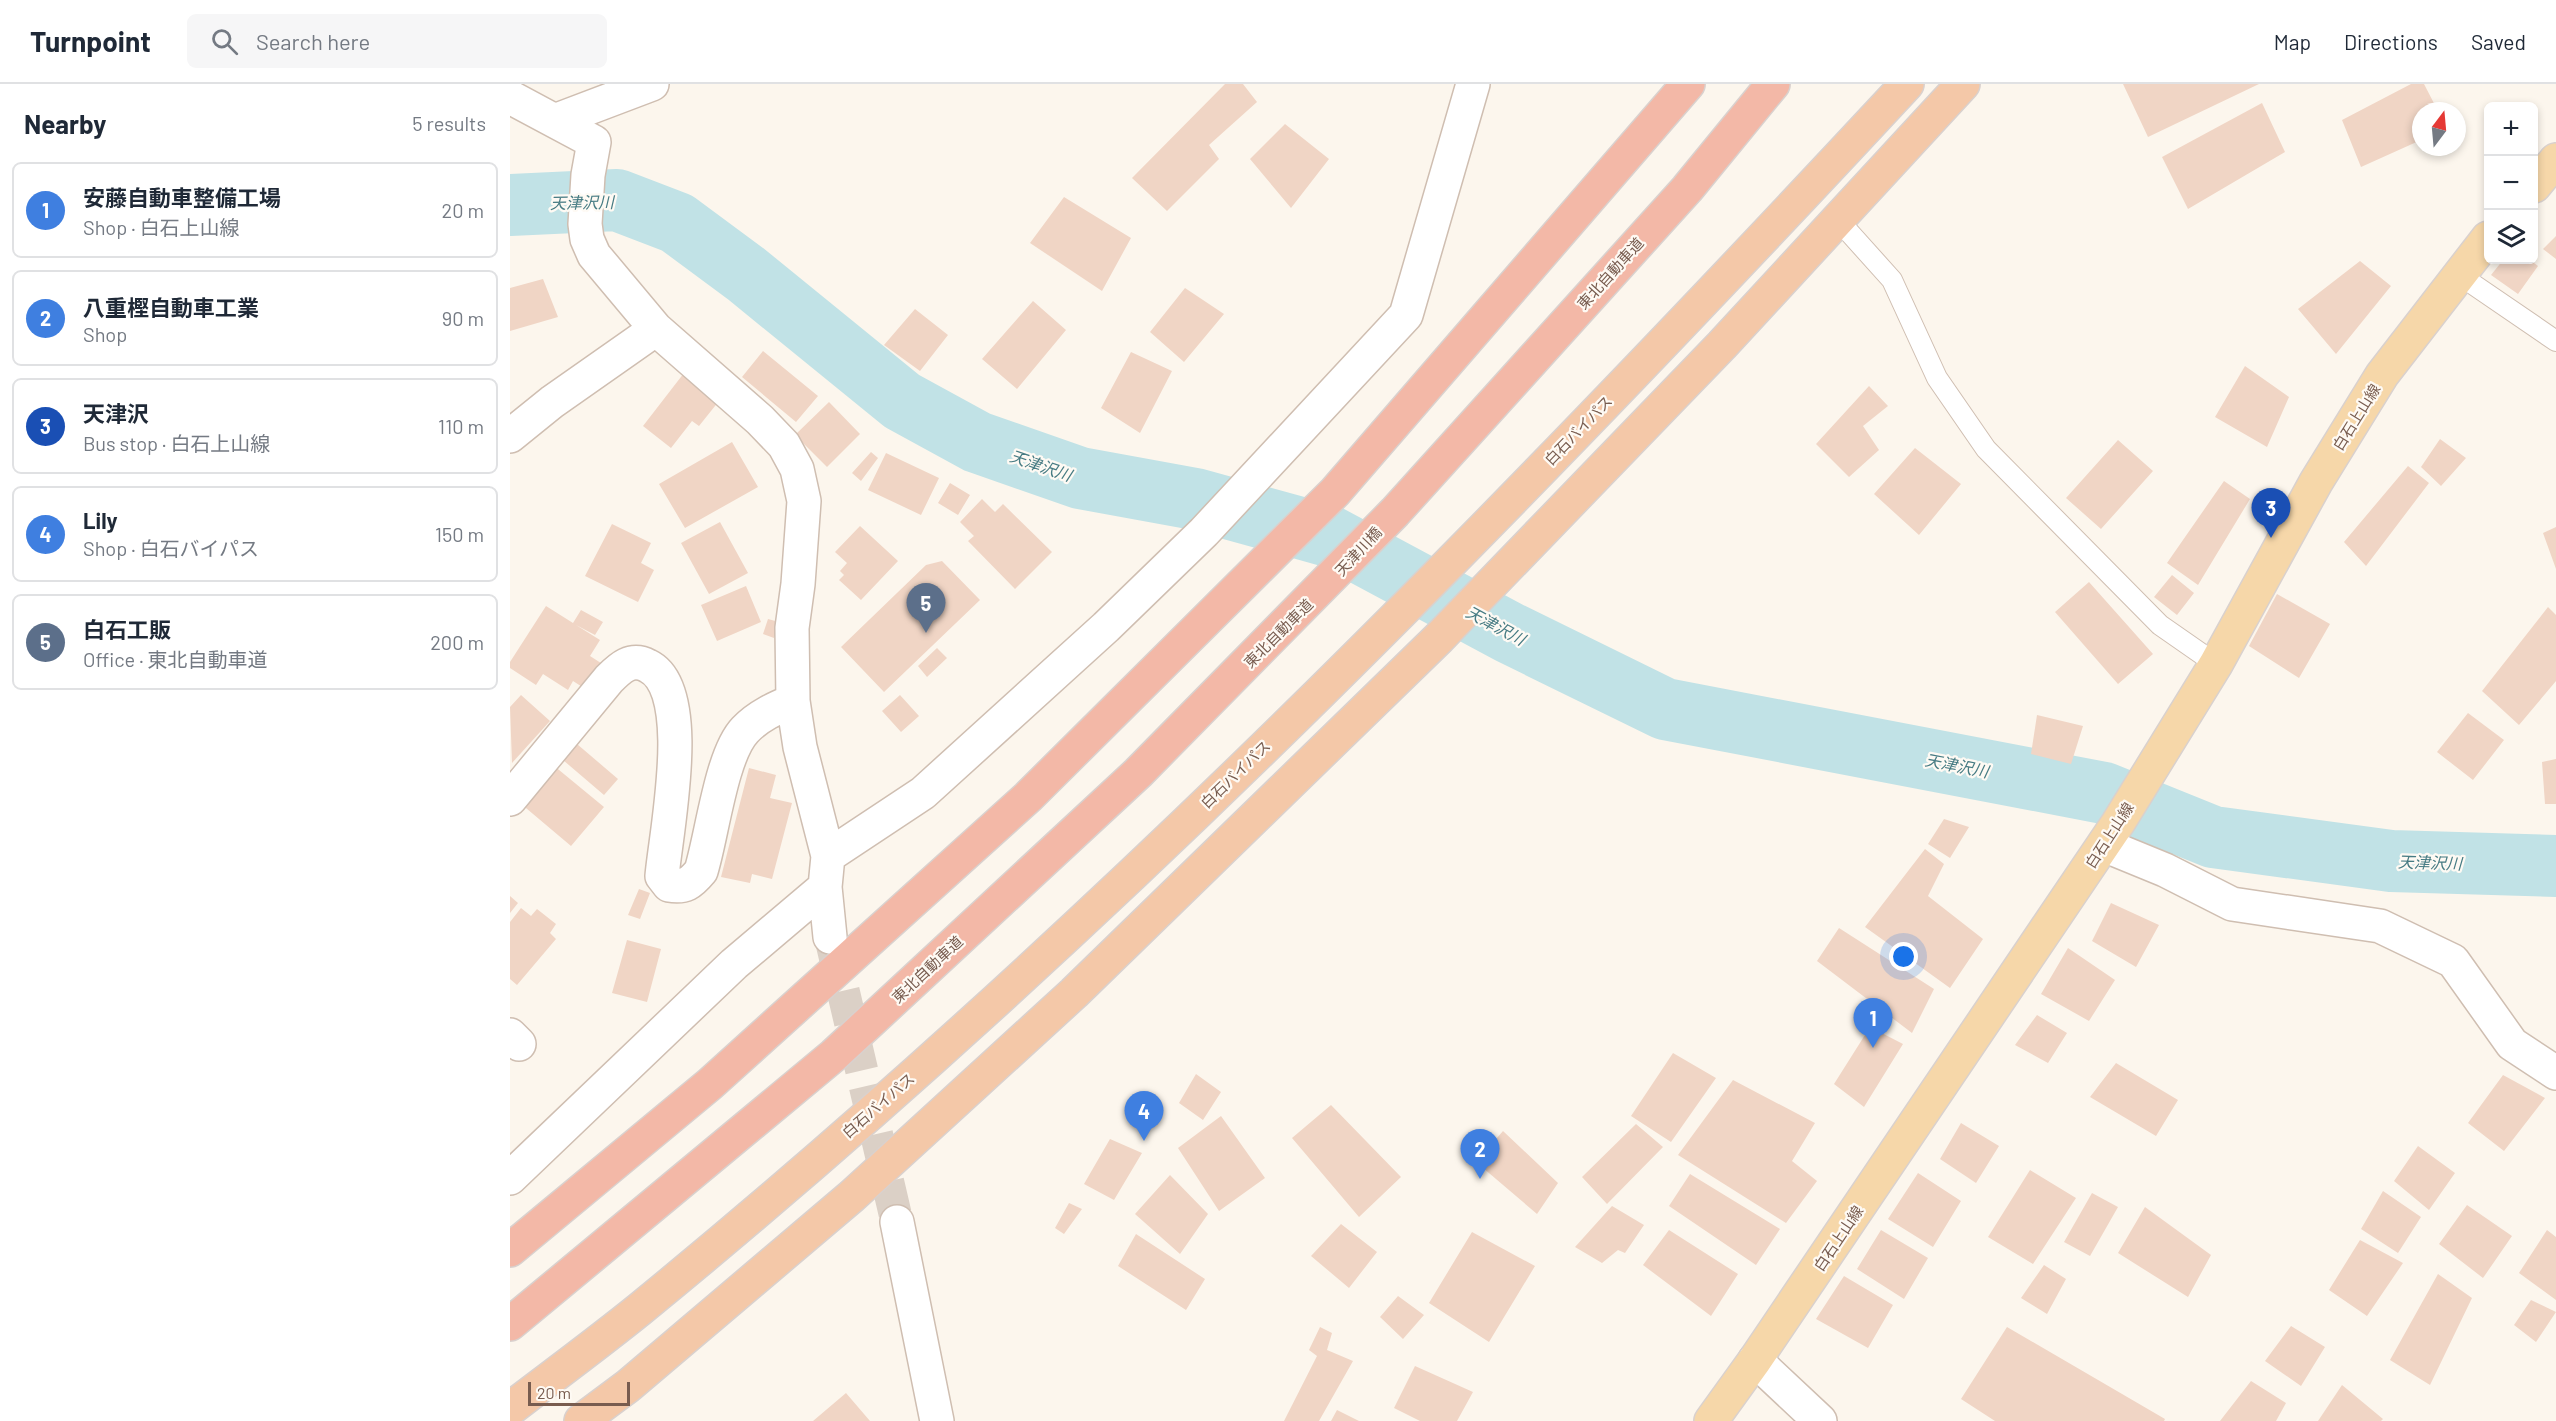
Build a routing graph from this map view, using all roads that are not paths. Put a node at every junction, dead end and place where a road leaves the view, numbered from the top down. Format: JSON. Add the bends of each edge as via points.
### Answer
{"nodes":[{"id":1,"x":652,"y":84,"type":"edge"},
{"id":2,"x":1473,"y":84,"type":"edge"},
{"id":3,"x":1688,"y":84,"type":"edge"},
{"id":4,"x":1773,"y":84,"type":"edge"},
{"id":5,"x":1907,"y":84,"type":"edge"},
{"id":6,"x":1963,"y":84,"type":"edge"},
{"id":7,"x":510,"y":97,"type":"edge"},
{"id":8,"x":557,"y":120,"type":"junction"},
{"id":9,"x":2556,"y":160,"type":"edge"},
{"id":10,"x":2538,"y":181,"type":"edge"},
{"id":11,"x":1839,"y":221,"type":"junction"},
{"id":12,"x":2484,"y":243,"type":"edge"},
{"id":13,"x":2458,"y":274,"type":"junction"},
{"id":14,"x":656,"y":329,"type":"junction"},
{"id":15,"x":2556,"y":341,"type":"edge"},
{"id":16,"x":510,"y":436,"type":"edge"},
{"id":17,"x":1395,"y":512,"type":"joint"},
{"id":18,"x":1321,"y":590,"type":"joint"},
{"id":19,"x":2216,"y":664,"type":"junction"},
{"id":20,"x":793,"y":702,"type":"junction"},
{"id":21,"x":510,"y":799,"type":"edge"},
{"id":22,"x":2111,"y":834,"type":"junction"},
{"id":23,"x":827,"y":872,"type":"junction"},
{"id":24,"x":830,"y":937,"type":"tunnel mouth"},
{"id":25,"x":2556,"y":1073,"type":"edge"},
{"id":26,"x":510,"y":1178,"type":"edge"},
{"id":27,"x":897,"y":1222,"type":"tunnel mouth"},
{"id":28,"x":510,"y":1250,"type":"edge"},
{"id":29,"x":510,"y":1324,"type":"edge"},
{"id":30,"x":1755,"y":1360,"type":"junction"},
{"id":31,"x":510,"y":1409,"type":"edge"},
{"id":32,"x":581,"y":1421,"type":"edge"},
{"id":33,"x":937,"y":1421,"type":"edge"},
{"id":34,"x":1711,"y":1421,"type":"edge"},
{"id":35,"x":1820,"y":1421,"type":"edge"}],
"edges":[{"from":1,"to":8,"type":"street"},
{"from":2,"to":23,"type":"street","via":[[1406,315],[1204,532],[1106,627],[923,793]]},
{"from":3,"to":28,"type":"highway","via":[[1335,492],[1028,797],[710,1084]]},
{"from":4,"to":17,"type":"highway","name":"東北自動車道","via":[[1687,189]]},
{"from":5,"to":31,"type":"highway","name":"白石バイパス","via":[[1468,543],[1192,816],[910,1078],[639,1310]]},
{"from":6,"to":11,"type":"highway"},
{"from":7,"to":8,"type":"street"},
{"from":8,"to":14,"type":"street","via":[[594,142],[585,224],[594,255]]},
{"from":9,"to":10,"type":"main road"},
{"from":11,"to":19,"type":"lane","via":[[1892,280],[1937,378],[1986,449],[2160,625]]},
{"from":11,"to":32,"type":"highway","via":[[1439,639],[1057,1008],[852,1196],[628,1386]]},
{"from":12,"to":13,"type":"main road","name":"白石上山線"},
{"from":13,"to":15,"type":"lane"},
{"from":13,"to":19,"type":"main road","name":"白石上山線","via":[[2376,384],[2316,482]]},
{"from":14,"to":16,"type":"street"},
{"from":14,"to":20,"type":"street","via":[[760,420],[784,445],[797,469],[804,501],[792,628]]},
{"from":17,"to":18,"type":"highway","name":"天津川橋"},
{"from":18,"to":29,"type":"highway","name":"東北自動車道","via":[[1138,773],[834,1055]]},
{"from":19,"to":22,"type":"main road","name":"白石上山線"},
{"from":20,"to":21,"type":"street","via":[[744,730],[733,750],[701,871],[691,883],[680,887],[669,885],[662,876],[673,797],[673,719],[670,690],[655,669],[633,662],[623,666]]},
{"from":20,"to":23,"type":"street"},
{"from":22,"to":25,"type":"street","via":[[2165,870],[2232,904],[2380,926],[2453,961],[2512,1044]]},
{"from":22,"to":30,"type":"main road","name":"白石上山線"},
{"from":23,"to":24,"type":"street"},
{"from":23,"to":26,"type":"street"},
{"from":27,"to":33,"type":"street"},
{"from":30,"to":34,"type":"main road","name":"白石上山線"},
{"from":30,"to":35,"type":"street"}]}
